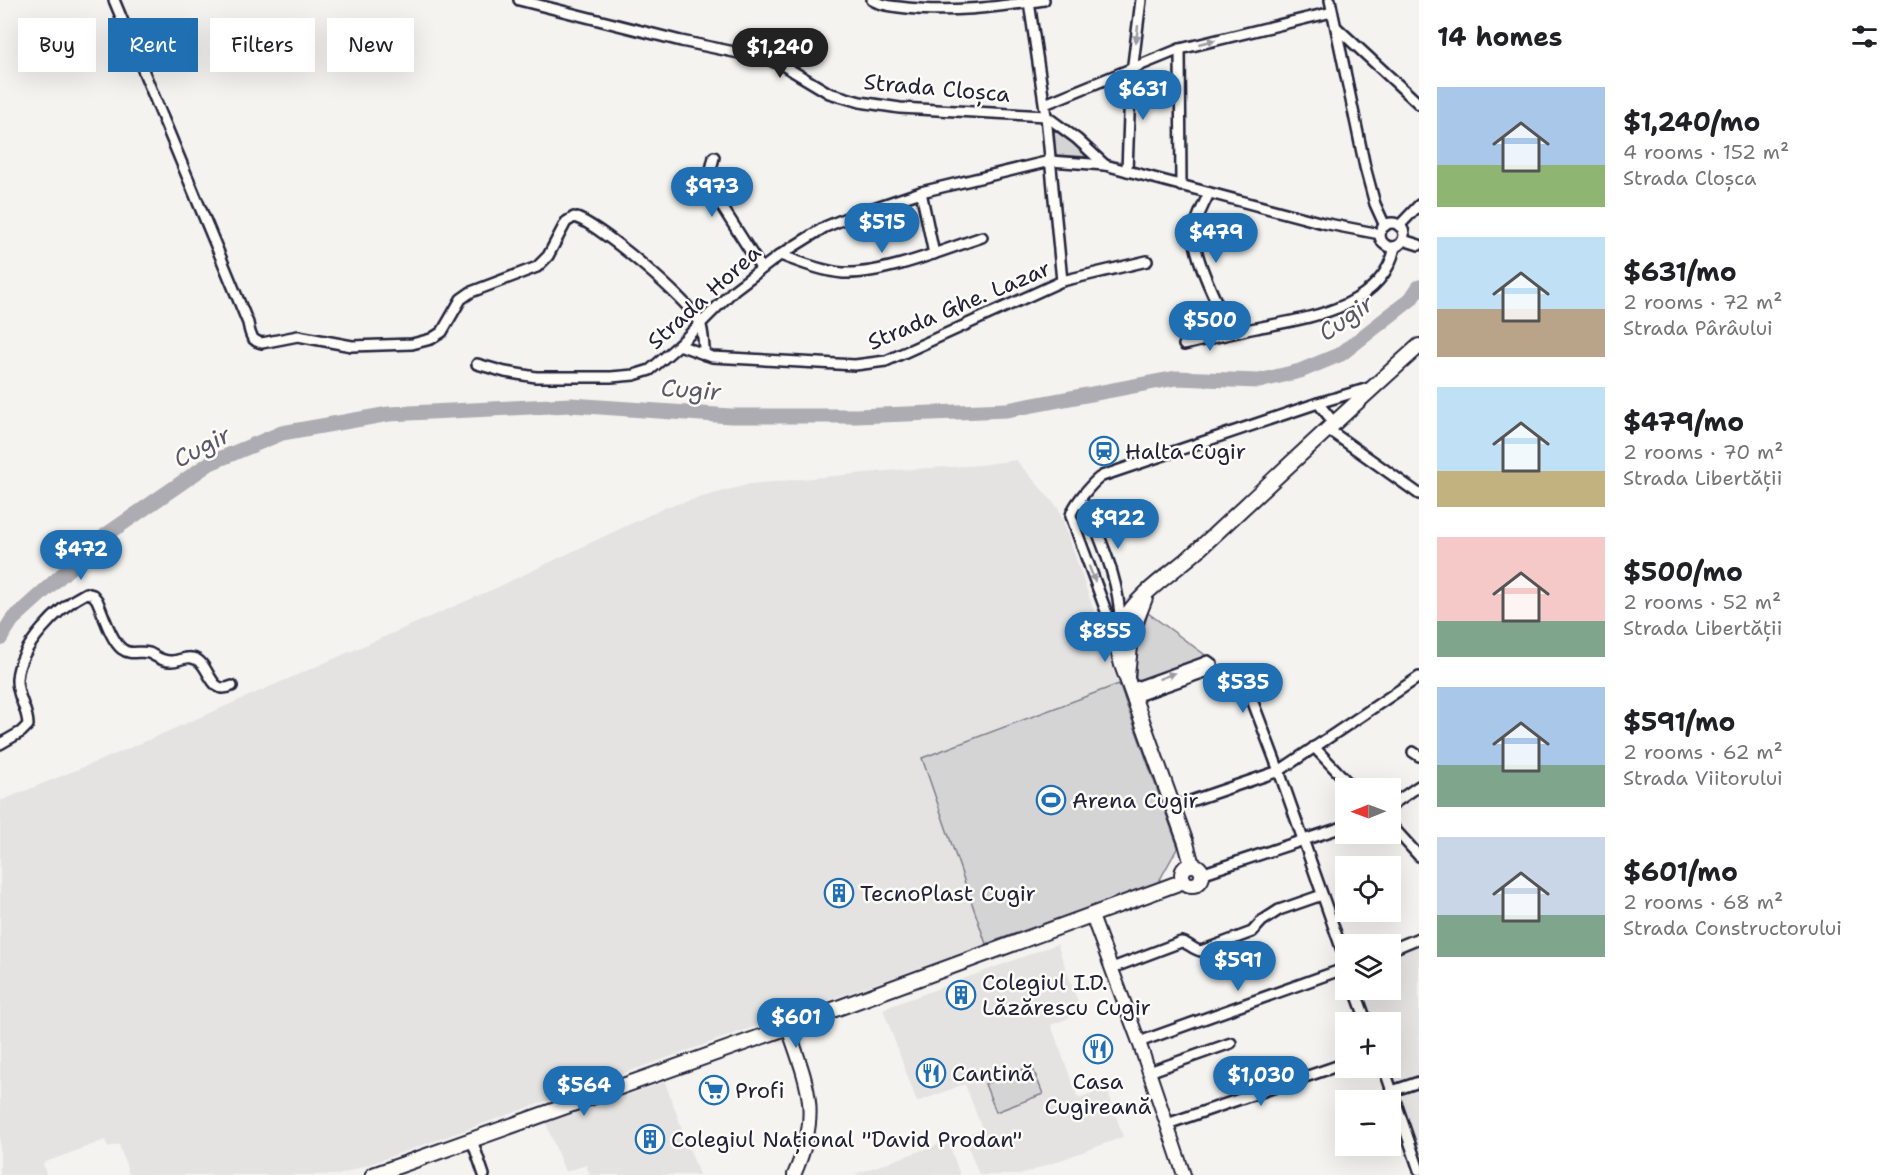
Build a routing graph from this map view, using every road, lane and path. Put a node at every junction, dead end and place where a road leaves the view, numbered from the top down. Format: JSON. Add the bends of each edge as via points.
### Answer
{"nodes":[{"id":1,"x":114,"y":0,"type":"edge"},
{"id":2,"x":519,"y":0,"type":"edge"},
{"id":3,"x":872,"y":0,"type":"edge"},
{"id":4,"x":1044,"y":0,"type":"edge"},
{"id":5,"x":1141,"y":0,"type":"edge"},
{"id":6,"x":1330,"y":0,"type":"edge"},
{"id":7,"x":1029,"y":2,"type":"junction"},
{"id":8,"x":1332,"y":12,"type":"junction"},
{"id":9,"x":1336,"y":27,"type":"junction"},
{"id":10,"x":1180,"y":49,"type":"junction"},
{"id":11,"x":1132,"y":69,"type":"junction"},
{"id":12,"x":1045,"y":104,"type":"junction"},
{"id":13,"x":1419,"y":104,"type":"edge"},
{"id":14,"x":1046,"y":116,"type":"junction"},
{"id":15,"x":714,"y":157,"type":"dead end"},
{"id":16,"x":1050,"y":161,"type":"junction"},
{"id":17,"x":1105,"y":165,"type":"junction"},
{"id":18,"x":1127,"y":171,"type":"junction"},
{"id":19,"x":1181,"y":186,"type":"junction"},
{"id":20,"x":921,"y":192,"type":"junction"},
{"id":21,"x":1209,"y":193,"type":"junction"},
{"id":22,"x":1419,"y":205,"type":"edge"},
{"id":23,"x":1399,"y":226,"type":"junction"},
{"id":24,"x":1382,"y":230,"type":"junction"},
{"id":25,"x":982,"y":237,"type":"dead end"},
{"id":26,"x":1412,"y":243,"type":"edge"},
{"id":27,"x":1395,"y":247,"type":"junction"},
{"id":28,"x":934,"y":254,"type":"junction"},
{"id":29,"x":780,"y":255,"type":"junction"},
{"id":30,"x":1147,"y":261,"type":"dead end"},
{"id":31,"x":761,"y":268,"type":"junction"},
{"id":32,"x":1062,"y":281,"type":"junction"},
{"id":33,"x":700,"y":323,"type":"junction"},
{"id":34,"x":1231,"y":333,"type":"junction"},
{"id":35,"x":679,"y":345,"type":"junction"},
{"id":36,"x":1184,"y":345,"type":"dead end"},
{"id":37,"x":1419,"y":346,"type":"edge"},
{"id":38,"x":705,"y":355,"type":"junction"},
{"id":39,"x":477,"y":364,"type":"dead end"},
{"id":40,"x":1374,"y":386,"type":"junction"},
{"id":41,"x":1318,"y":403,"type":"junction"},
{"id":42,"x":1332,"y":427,"type":"junction"},
{"id":43,"x":1419,"y":494,"type":"edge"},
{"id":44,"x":1079,"y":503,"type":"junction"},
{"id":45,"x":1122,"y":630,"type":"junction"},
{"id":46,"x":1204,"y":667,"type":"dead end"},
{"id":47,"x":1419,"y":677,"type":"edge"},
{"id":48,"x":1246,"y":684,"type":"dead end"},
{"id":49,"x":232,"y":686,"type":"dead end"},
{"id":50,"x":1131,"y":688,"type":"junction"},
{"id":51,"x":0,"y":744,"type":"edge"},
{"id":52,"x":1314,"y":747,"type":"junction"},
{"id":53,"x":1279,"y":771,"type":"junction"},
{"id":54,"x":1344,"y":778,"type":"edge"},
{"id":55,"x":1419,"y":786,"type":"edge"},
{"id":56,"x":1401,"y":798,"type":"edge"},
{"id":57,"x":1173,"y":807,"type":"junction"},
{"id":58,"x":1335,"y":830,"type":"edge"},
{"id":59,"x":1401,"y":836,"type":"edge"},
{"id":60,"x":1302,"y":841,"type":"junction"},
{"id":61,"x":1419,"y":856,"type":"edge"},
{"id":62,"x":1197,"y":870,"type":"junction"},
{"id":63,"x":1322,"y":895,"type":"junction"},
{"id":64,"x":1092,"y":916,"type":"junction"},
{"id":65,"x":1336,"y":934,"type":"edge"},
{"id":66,"x":1419,"y":938,"type":"edge"},
{"id":67,"x":1401,"y":945,"type":"edge"},
{"id":68,"x":1112,"y":969,"type":"junction"},
{"id":69,"x":1335,"y":972,"type":"edge"},
{"id":70,"x":790,"y":1028,"type":"junction"},
{"id":71,"x":1139,"y":1041,"type":"junction"},
{"id":72,"x":1231,"y":1043,"type":"dead end"},
{"id":73,"x":1335,"y":1067,"type":"edge"},
{"id":74,"x":1149,"y":1072,"type":"junction"},
{"id":75,"x":1419,"y":1082,"type":"edge"},
{"id":76,"x":1395,"y":1090,"type":"edge"},
{"id":77,"x":1401,"y":1117,"type":"edge"},
{"id":78,"x":1167,"y":1124,"type":"junction"},
{"id":79,"x":472,"y":1140,"type":"junction"},
{"id":80,"x":1419,"y":1170,"type":"edge"},
{"id":81,"x":373,"y":1175,"type":"edge"},
{"id":82,"x":484,"y":1175,"type":"edge"},
{"id":83,"x":794,"y":1175,"type":"edge"},
{"id":84,"x":1184,"y":1175,"type":"edge"}],
"edges":[{"from":1,"to":33,"type":"street","via":[[256,342],[298,336],[352,346],[424,342],[442,332],[461,299],[471,292],[537,267],[548,256],[566,222],[574,217],[588,222],[634,258],[676,295]]},
{"from":2,"to":14,"type":"street","name":"Strada Cloșca","via":[[768,59],[829,93],[860,102]]},
{"from":3,"to":7,"type":"street","via":[[947,11]]},
{"from":4,"to":7,"type":"street"},
{"from":5,"to":11,"type":"street","one_way":true},
{"from":6,"to":8,"type":"street"},
{"from":7,"to":12,"type":"street"},
{"from":8,"to":9,"type":"street"},
{"from":10,"to":8,"type":"street","one_way":true},
{"from":9,"to":13,"type":"street"},
{"from":9,"to":24,"type":"street"},
{"from":10,"to":11,"type":"street"},
{"from":10,"to":19,"type":"street"},
{"from":11,"to":12,"type":"street"},
{"from":11,"to":18,"type":"street"},
{"from":12,"to":14,"type":"street"},
{"from":14,"to":16,"type":"street"},
{"from":14,"to":17,"type":"street"},
{"from":15,"to":31,"type":"street","via":[[709,178],[711,191]]},
{"from":16,"to":17,"type":"street","name":"Strada Horea"},
{"from":16,"to":20,"type":"street","name":"Strada Horea"},
{"from":16,"to":32,"type":"street"},
{"from":17,"to":18,"type":"street","name":"Strada Horea"},
{"from":18,"to":19,"type":"street","name":"Strada Horea"},
{"from":19,"to":21,"type":"street","name":"Strada Horea"},
{"from":20,"to":28,"type":"street"},
{"from":20,"to":29,"type":"street","name":"Strada Horea","via":[[825,227]]},
{"from":21,"to":24,"type":"street","name":"Strada Horea","via":[[1323,223]]},
{"from":21,"to":34,"type":"street","via":[[1196,225],[1195,239],[1204,271]]},
{"from":22,"to":23,"type":"street"},
{"from":23,"to":24,"type":"street","name":"Strada Horea","via":[[1392,223]]},
{"from":23,"to":26,"type":"street"},
{"from":24,"to":27,"type":"street","via":[[1384,244]]},
{"from":25,"to":28,"type":"street"},
{"from":26,"to":27,"type":"street"},
{"from":27,"to":34,"type":"street","via":[[1382,275],[1350,302],[1329,312]]},
{"from":28,"to":29,"type":"street","via":[[881,269],[844,273]]},
{"from":29,"to":31,"type":"street","name":"Strada Horea"},
{"from":30,"to":32,"type":"street","name":"Strada Ghe. Lazar"},
{"from":31,"to":33,"type":"street","name":"Strada Horea"},
{"from":32,"to":38,"type":"street","name":"Strada Ghe. Lazar","via":[[877,364]]},
{"from":33,"to":35,"type":"street","name":"Strada Horea"},
{"from":33,"to":38,"type":"street"},
{"from":34,"to":36,"type":"street"},
{"from":35,"to":38,"type":"street","name":"Strada Ghe. Lazar"},
{"from":35,"to":39,"type":"street","name":"Strada Horea","via":[[650,370],[634,375],[536,376]]},
{"from":37,"to":40,"type":"main road"},
{"from":40,"to":41,"type":"street"},
{"from":40,"to":42,"type":"main road"},
{"from":41,"to":42,"type":"street"},
{"from":41,"to":44,"type":"street","via":[[1102,477],[1090,485]]},
{"from":42,"to":43,"type":"street"},
{"from":42,"to":45,"type":"main road","via":[[1147,594]]},
{"from":44,"to":45,"type":"street","via":[[1087,507],[1115,580]]},
{"from":44,"to":45,"type":"street","one_way":true,"via":[[1074,505],[1071,516]]},
{"from":45,"to":50,"type":"main road"},
{"from":46,"to":50,"type":"street"},
{"from":47,"to":52,"type":"street"},
{"from":48,"to":53,"type":"street"},
{"from":49,"to":51,"type":"street","via":[[218,687],[199,660],[168,661],[124,651],[97,600],[86,593],[33,639],[17,677],[28,725]]},
{"from":50,"to":57,"type":"main road"},
{"from":52,"to":53,"type":"street"},
{"from":52,"to":54,"type":"street"},
{"from":53,"to":57,"type":"street"},
{"from":53,"to":60,"type":"street"},
{"from":55,"to":56,"type":"street"},
{"from":57,"to":62,"type":"main road"},
{"from":58,"to":60,"type":"street"},
{"from":59,"to":61,"type":"street"},
{"from":60,"to":62,"type":"street"},
{"from":60,"to":63,"type":"street"},
{"from":62,"to":64,"type":"main road","via":[[1184,869],[1184,881]]},
{"from":63,"to":65,"type":"street"},
{"from":63,"to":68,"type":"street","via":[[1279,910],[1252,932],[1201,951],[1181,942]]},
{"from":64,"to":68,"type":"street"},
{"from":64,"to":70,"type":"main road"},
{"from":66,"to":67,"type":"street"},
{"from":68,"to":71,"type":"street"},
{"from":69,"to":71,"type":"street"},
{"from":70,"to":79,"type":"main road"},
{"from":70,"to":83,"type":"street","via":[[810,1107],[809,1134]]},
{"from":71,"to":74,"type":"street"},
{"from":72,"to":74,"type":"street"},
{"from":73,"to":78,"type":"street"},
{"from":74,"to":78,"type":"street"},
{"from":75,"to":76,"type":"street"},
{"from":77,"to":80,"type":"street"},
{"from":78,"to":84,"type":"street"},
{"from":79,"to":81,"type":"main road"},
{"from":79,"to":82,"type":"street"}]}
